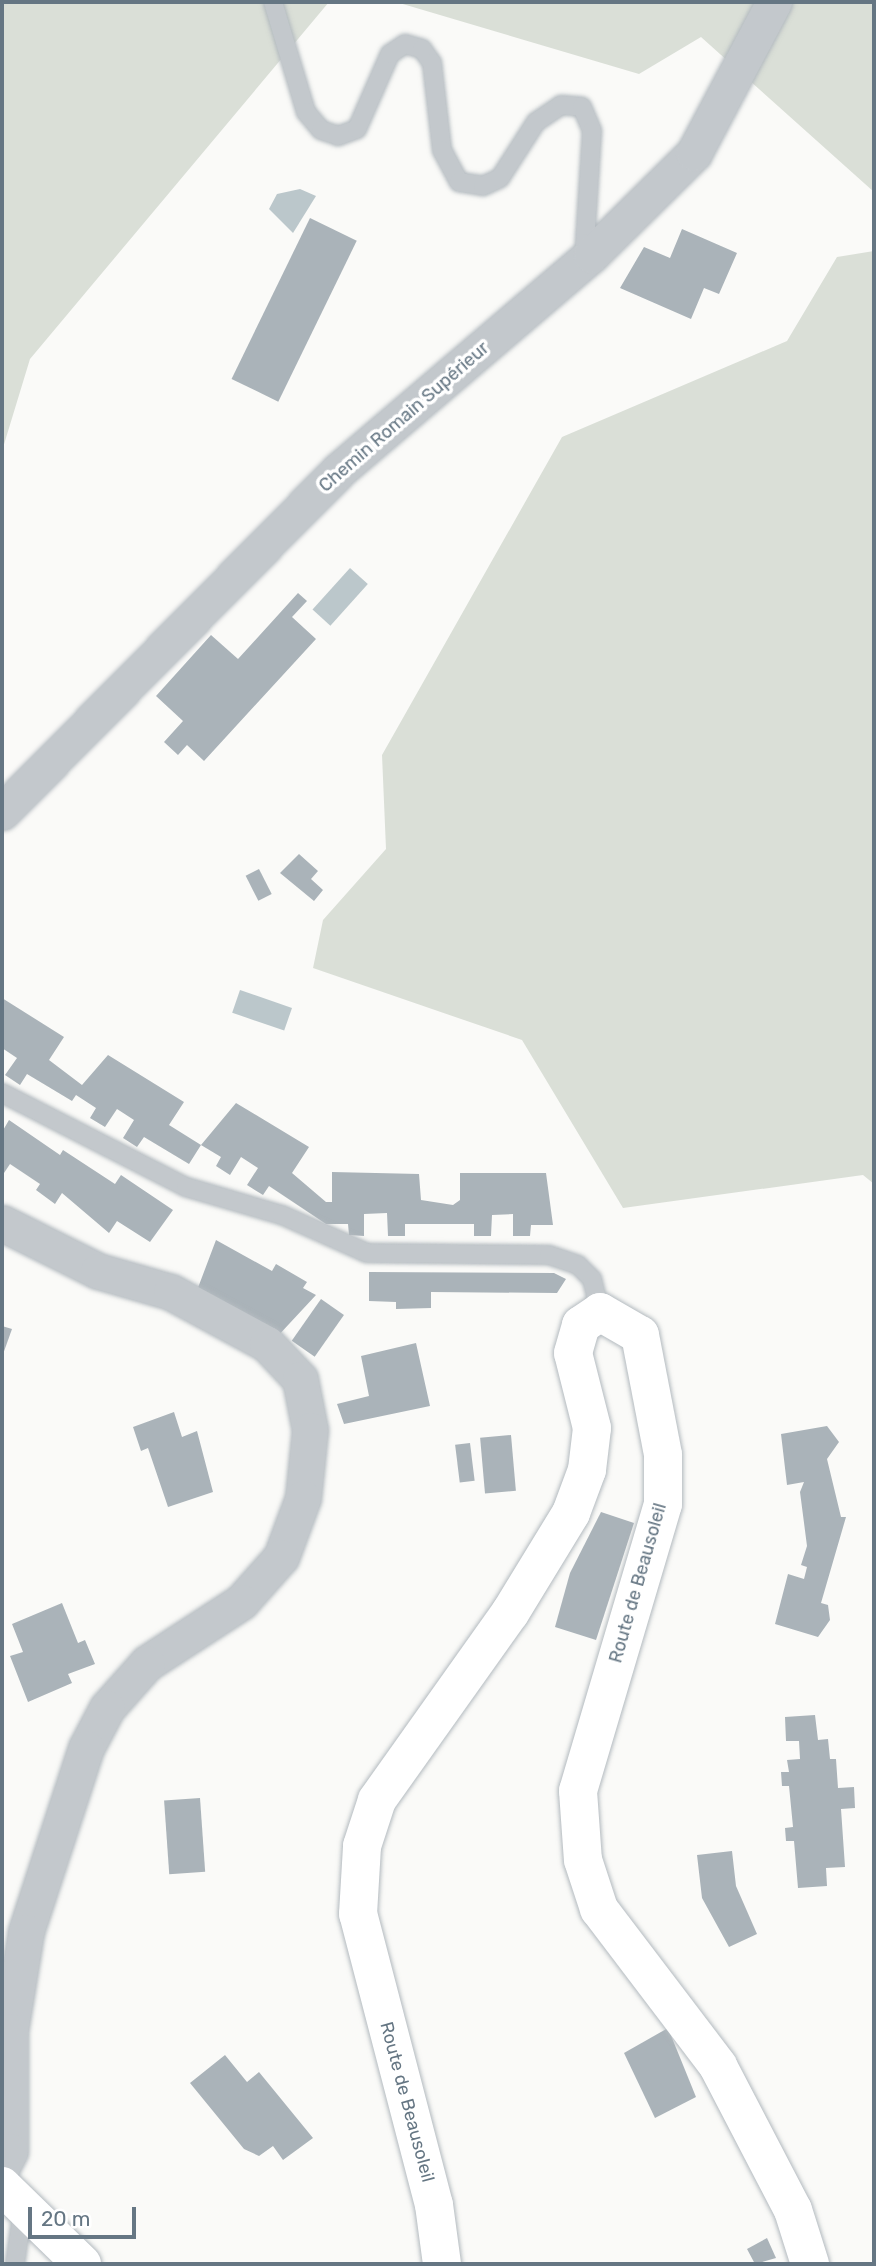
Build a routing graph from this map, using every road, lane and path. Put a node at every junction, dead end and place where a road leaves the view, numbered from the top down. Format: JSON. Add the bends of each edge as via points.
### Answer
{"nodes":[{"id":1,"x":273,"y":2,"type":"edge"},
{"id":2,"x":774,"y":2,"type":"edge"},
{"id":3,"x":591,"y":255,"type":"junction"},
{"id":4,"x":2,"y":812,"type":"edge"},
{"id":5,"x":2,"y":1093,"type":"edge"},
{"id":6,"x":2,"y":1223,"type":"edge"},
{"id":7,"x":600,"y":1312,"type":"junction"},
{"id":8,"x":2,"y":2167,"type":"edge"},
{"id":9,"x":12,"y":2197,"type":"edge"},
{"id":10,"x":15,"y":2264,"type":"edge"},
{"id":11,"x":82,"y":2264,"type":"edge"},
{"id":12,"x":442,"y":2264,"type":"edge"},
{"id":13,"x":810,"y":2264,"type":"edge"}],
"edges":[{"from":1,"to":3,"type":"lane","via":[[306,112],[321,130],[338,136],[356,129],[390,54],[405,44],[422,49],[432,63],[442,150],[459,182],[483,187],[500,178],[536,122],[561,105],[582,107],[592,131],[585,243]]},
{"from":2,"to":3,"type":"street","name":"Chemin Romain Supérieur","via":[[694,152]]},
{"from":3,"to":4,"type":"street","name":"Chemin Romain Supérieur","via":[[338,471]]},
{"from":5,"to":7,"type":"lane","via":[[186,1187],[282,1215],[367,1253],[549,1255],[578,1265],[592,1279]]},
{"from":6,"to":8,"type":"street","via":[[98,1271],[171,1292],[267,1344],[300,1379],[310,1430],[303,1498],[281,1557],[241,1602],[147,1664],[107,1708],[86,1748],[26,1932],[10,2031],[10,2151]]},
{"from":7,"to":12,"type":"street","name":"Route de Beausoleil","via":[[581,1325],[573,1353],[592,1428],[587,1470],[571,1513],[510,1613],[377,1800],[362,1846],[358,1914],[434,2205]]},
{"from":7,"to":13,"type":"street","name":"Route de Beausoleil","via":[[640,1335],[663,1455],[663,1504],[578,1791],[583,1860],[599,1909],[718,2066],[793,2210]]},
{"from":9,"to":10,"type":"lane"},
{"from":9,"to":11,"type":"street"}]}
